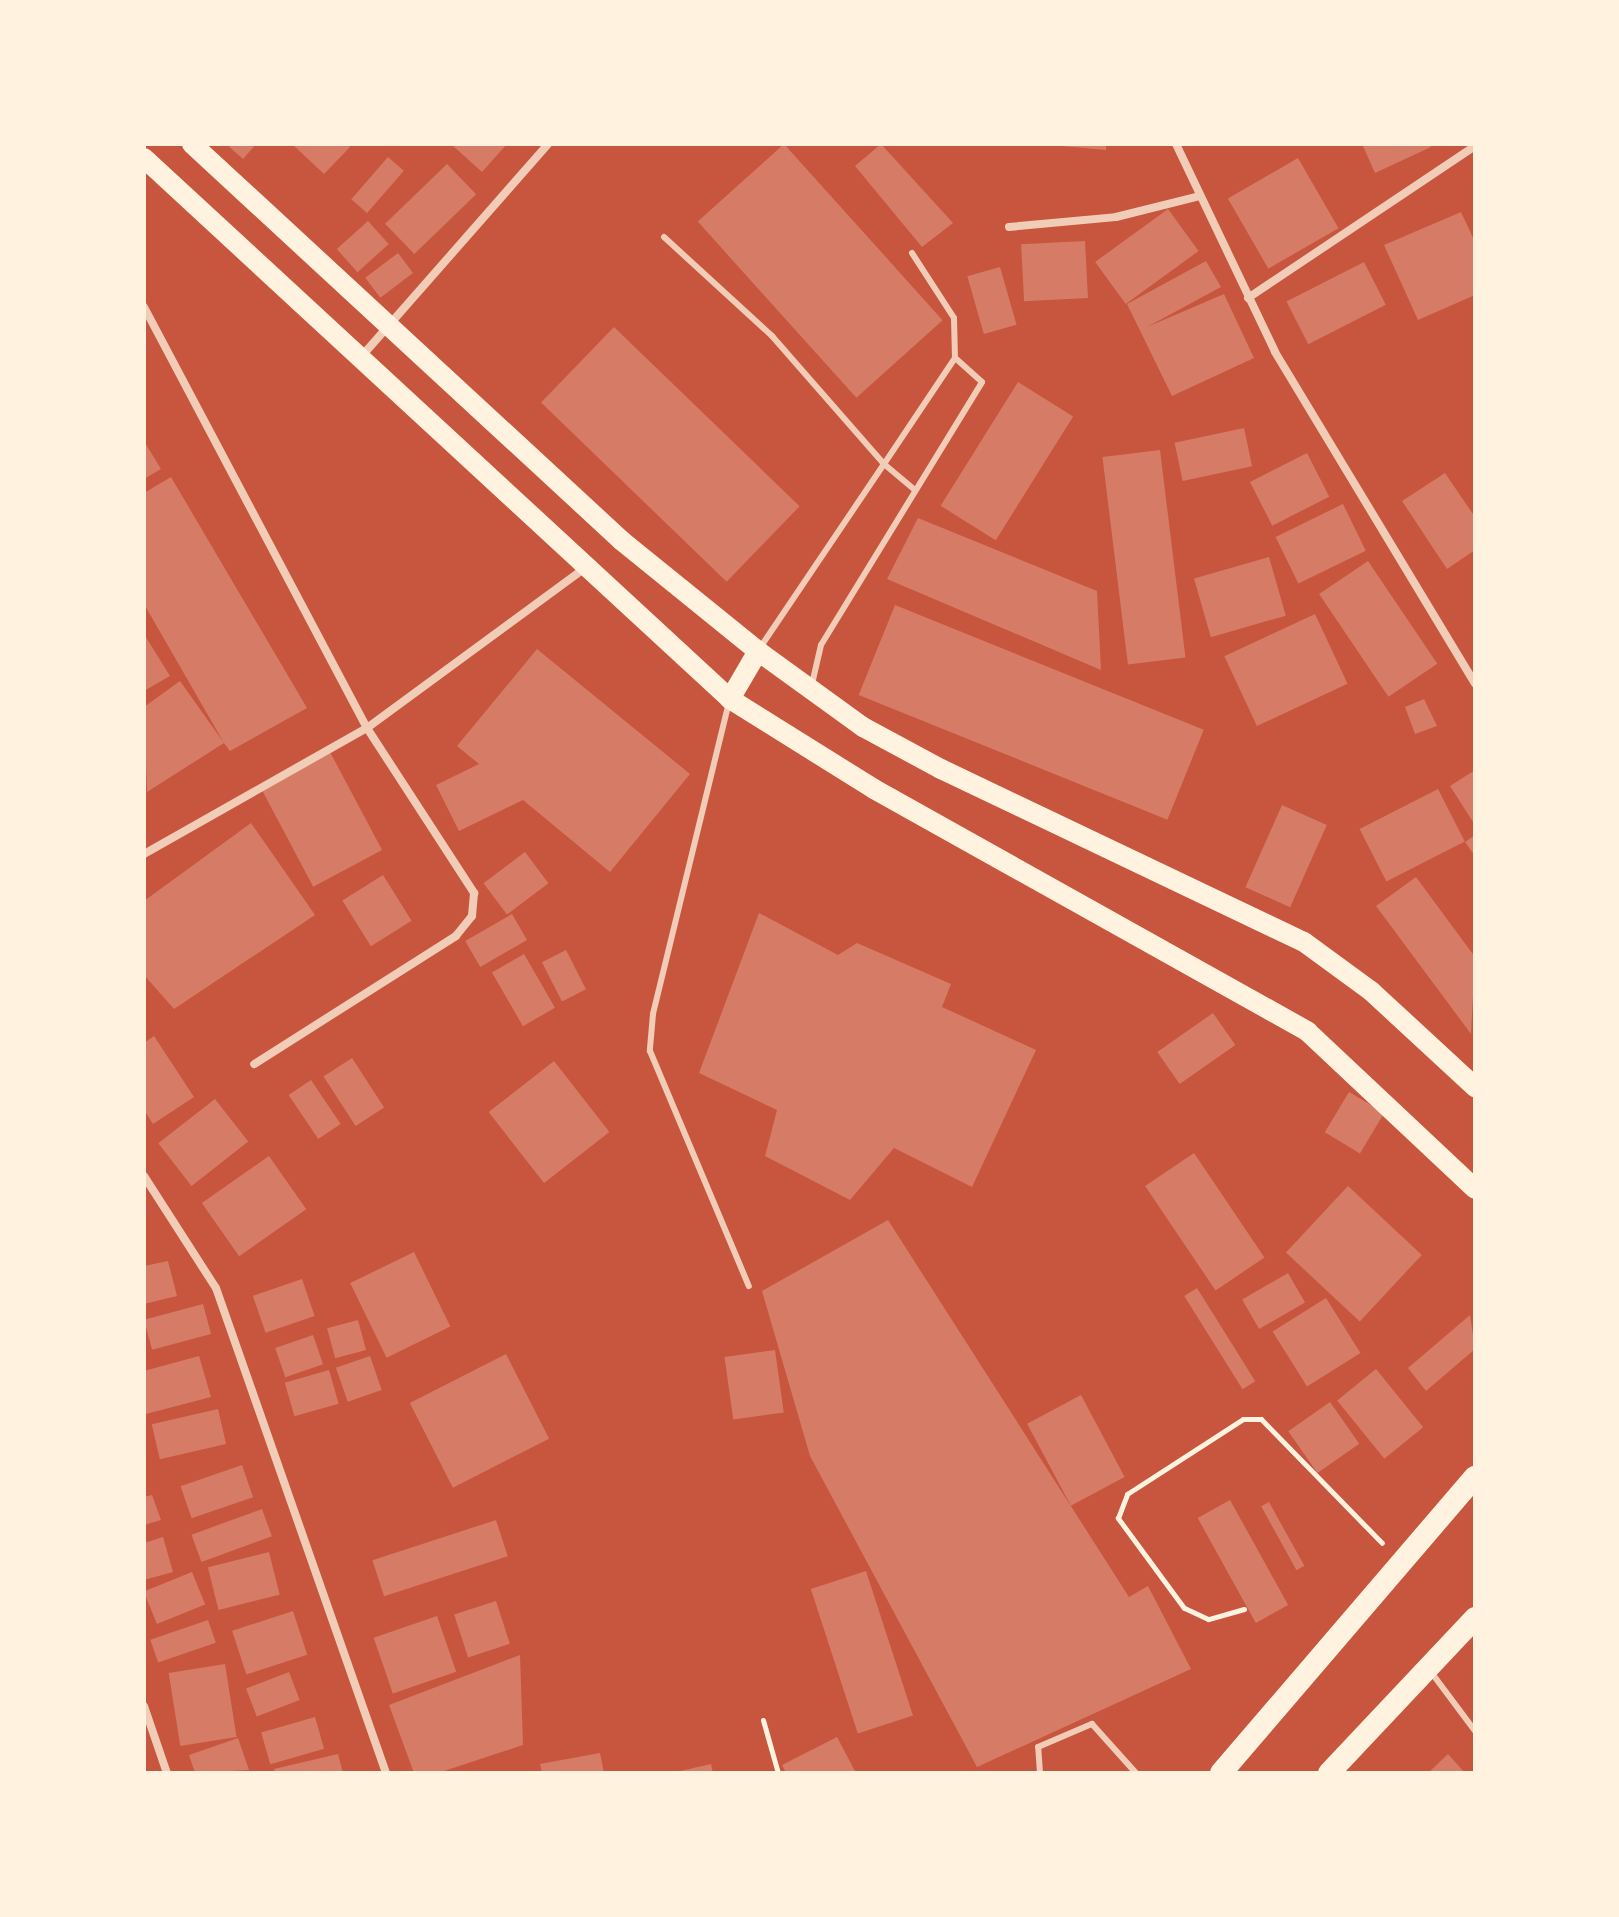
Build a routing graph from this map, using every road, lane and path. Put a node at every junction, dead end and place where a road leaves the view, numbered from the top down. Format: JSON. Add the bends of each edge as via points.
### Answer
{"nodes":[{"id":1,"x":192,"y":144,"type":"edge"},
{"id":2,"x":548,"y":144,"type":"edge"},
{"id":3,"x":1176,"y":144,"type":"edge"},
{"id":4,"x":1475,"y":146,"type":"edge"},
{"id":5,"x":144,"y":158,"type":"edge"},
{"id":6,"x":1200,"y":196,"type":"junction"},
{"id":7,"x":1009,"y":227,"type":"dead end"},
{"id":8,"x":664,"y":237,"type":"dead end"},
{"id":9,"x":912,"y":253,"type":"dead end"},
{"id":10,"x":1248,"y":298,"type":"junction"},
{"id":11,"x":144,"y":307,"type":"edge"},
{"id":12,"x":387,"y":326,"type":"junction"},
{"id":13,"x":955,"y":358,"type":"junction"},
{"id":14,"x":357,"y":361,"type":"junction"},
{"id":15,"x":884,"y":464,"type":"junction"},
{"id":16,"x":915,"y":490,"type":"junction"},
{"id":17,"x":586,"y":568,"type":"junction"},
{"id":18,"x":758,"y":651,"type":"junction"},
{"id":19,"x":1475,"y":683,"type":"edge"},
{"id":20,"x":811,"y":690,"type":"junction"},
{"id":21,"x":730,"y":699,"type":"junction"},
{"id":22,"x":367,"y":728,"type":"junction"},
{"id":23,"x":144,"y":854,"type":"edge"},
{"id":24,"x":254,"y":1064,"type":"dead end"},
{"id":25,"x":1475,"y":1087,"type":"edge"},
{"id":26,"x":144,"y":1176,"type":"edge"},
{"id":27,"x":1475,"y":1189,"type":"edge"},
{"id":28,"x":749,"y":1286,"type":"dead end"},
{"id":29,"x":1475,"y":1477,"type":"edge"},
{"id":30,"x":1399,"y":1560,"type":"junction"},
{"id":31,"x":1244,"y":1609,"type":"dead end"},
{"id":32,"x":1475,"y":1618,"type":"edge"},
{"id":33,"x":1429,"y":1669,"type":"junction"},
{"id":34,"x":144,"y":1706,"type":"edge"},
{"id":35,"x":763,"y":1720,"type":"dead end"},
{"id":36,"x":1475,"y":1731,"type":"edge"},
{"id":37,"x":167,"y":1773,"type":"edge"},
{"id":38,"x":386,"y":1773,"type":"edge"},
{"id":39,"x":778,"y":1773,"type":"edge"},
{"id":40,"x":1040,"y":1773,"type":"edge"},
{"id":41,"x":1136,"y":1773,"type":"edge"},
{"id":42,"x":1221,"y":1773,"type":"edge"},
{"id":43,"x":1329,"y":1773,"type":"edge"}],
"edges":[{"from":1,"to":12,"type":"main road"},
{"from":2,"to":12,"type":"street"},
{"from":3,"to":6,"type":"street"},
{"from":4,"to":10,"type":"street"},
{"from":5,"to":14,"type":"main road"},
{"from":6,"to":7,"type":"street","via":[[1116,217]]},
{"from":6,"to":10,"type":"street"},
{"from":8,"to":15,"type":"lane","via":[[772,336]]},
{"from":9,"to":13,"type":"lane","via":[[954,318]]},
{"from":10,"to":19,"type":"street","via":[[1327,444]]},
{"from":11,"to":22,"type":"street"},
{"from":12,"to":14,"type":"street"},
{"from":12,"to":18,"type":"main road","via":[[622,541]]},
{"from":13,"to":15,"type":"lane"},
{"from":13,"to":16,"type":"lane","via":[[982,382]]},
{"from":14,"to":17,"type":"main road"},
{"from":15,"to":16,"type":"lane"},
{"from":15,"to":18,"type":"lane"},
{"from":16,"to":20,"type":"lane","via":[[821,645]]},
{"from":17,"to":21,"type":"main road"},
{"from":17,"to":22,"type":"street"},
{"from":18,"to":20,"type":"main road"},
{"from":18,"to":21,"type":"main road"},
{"from":20,"to":25,"type":"main road","via":[[941,769],[1304,942],[1371,991]]},
{"from":21,"to":27,"type":"main road","via":[[874,789],[1238,987],[1308,1032]]},
{"from":21,"to":28,"type":"lane","via":[[653,1014],[650,1051]]},
{"from":22,"to":23,"type":"street"},
{"from":22,"to":24,"type":"street","via":[[474,893],[474,910],[456,936]]},
{"from":26,"to":38,"type":"street","via":[[216,1288]]},
{"from":29,"to":30,"type":"highway"},
{"from":30,"to":31,"type":"path","via":[[1252,1414],[1127,1494],[1118,1518],[1184,1608],[1208,1619]]},
{"from":30,"to":42,"type":"highway"},
{"from":32,"to":33,"type":"highway"},
{"from":33,"to":36,"type":"lane"},
{"from":33,"to":43,"type":"highway"},
{"from":34,"to":37,"type":"street"},
{"from":35,"to":39,"type":"path"},
{"from":40,"to":41,"type":"lane","via":[[1038,1747],[1092,1724]]}]}
